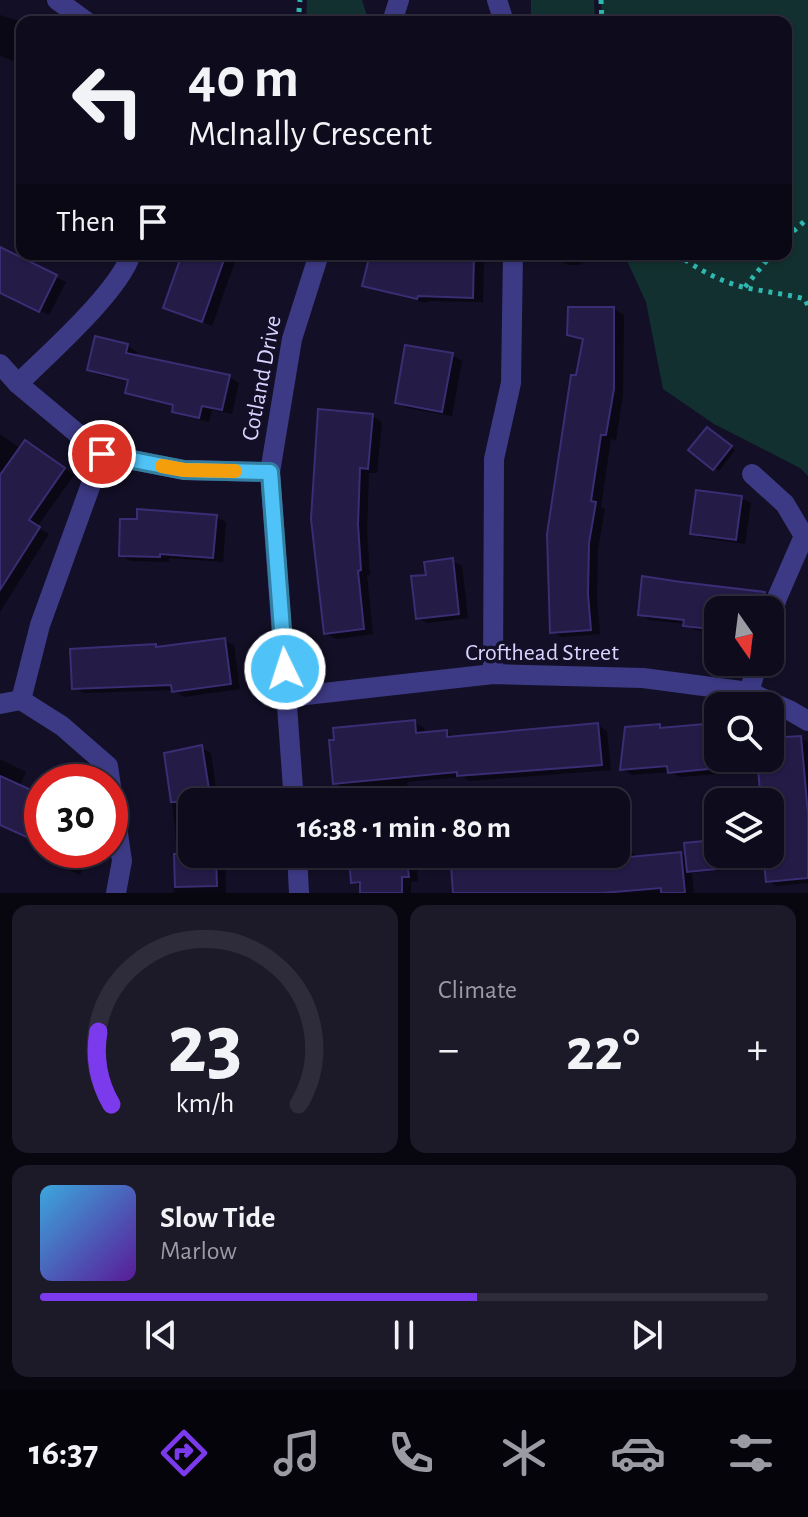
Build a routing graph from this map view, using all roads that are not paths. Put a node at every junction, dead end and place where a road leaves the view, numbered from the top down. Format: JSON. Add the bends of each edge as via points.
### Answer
{"nodes":[{"id":1,"x":57,"y":0,"type":"edge"},
{"id":2,"x":381,"y":0,"type":"edge"},
{"id":3,"x":394,"y":14,"type":"edge"},
{"id":4,"x":79,"y":16,"type":"edge"},
{"id":5,"x":129,"y":260,"type":"edge"},
{"id":6,"x":317,"y":260,"type":"edge"},
{"id":7,"x":513,"y":260,"type":"edge"},
{"id":8,"x":0,"y":364,"type":"edge"},
{"id":9,"x":18,"y":384,"type":"junction"},
{"id":10,"x":102,"y":454,"type":"junction"},
{"id":11,"x":270,"y":472,"type":"junction"},
{"id":12,"x":752,"y":474,"type":"dead end"},
{"id":13,"x":806,"y":535,"type":"edge"},
{"id":14,"x":778,"y":596,"type":"edge"},
{"id":15,"x":493,"y":674,"type":"junction"},
{"id":16,"x":754,"y":676,"type":"edge"},
{"id":17,"x":749,"y":692,"type":"joint"},
{"id":18,"x":288,"y":697,"type":"junction"},
{"id":19,"x":21,"y":700,"type":"junction"},
{"id":20,"x":0,"y":704,"type":"edge"},
{"id":21,"x":784,"y":708,"type":"edge"},
{"id":22,"x":808,"y":721,"type":"edge"},
{"id":23,"x":293,"y":788,"type":"edge"},
{"id":24,"x":298,"y":868,"type":"edge"},
{"id":25,"x":116,"y":893,"type":"edge"},
{"id":26,"x":299,"y":893,"type":"edge"}],
"edges":[{"from":1,"to":4,"type":"street"},
{"from":2,"to":3,"type":"street"},
{"from":5,"to":9,"type":"street","via":[[82,320]]},
{"from":6,"to":11,"type":"street","name":"Cotland Drive","via":[[292,339]]},
{"from":7,"to":15,"type":"street","via":[[511,383],[494,459]]},
{"from":8,"to":9,"type":"street"},
{"from":9,"to":10,"type":"street"},
{"from":10,"to":11,"type":"street","via":[[184,470]]},
{"from":10,"to":19,"type":"street","via":[[40,625]]},
{"from":11,"to":18,"type":"street","name":"Cotland Drive"},
{"from":12,"to":13,"type":"street","via":[[785,504]]},
{"from":13,"to":14,"type":"street"},
{"from":15,"to":17,"type":"street","name":"Crofthead Street","via":[[643,678]]},
{"from":15,"to":18,"type":"street","name":"Crofthead Street"},
{"from":16,"to":17,"type":"street"},
{"from":18,"to":23,"type":"street","name":"Cotland Drive"},
{"from":19,"to":20,"type":"street"},
{"from":19,"to":25,"type":"street","via":[[62,726],[108,766],[122,861]]},
{"from":21,"to":22,"type":"street","name":"Crofthead Street"},
{"from":24,"to":26,"type":"street"}]}
